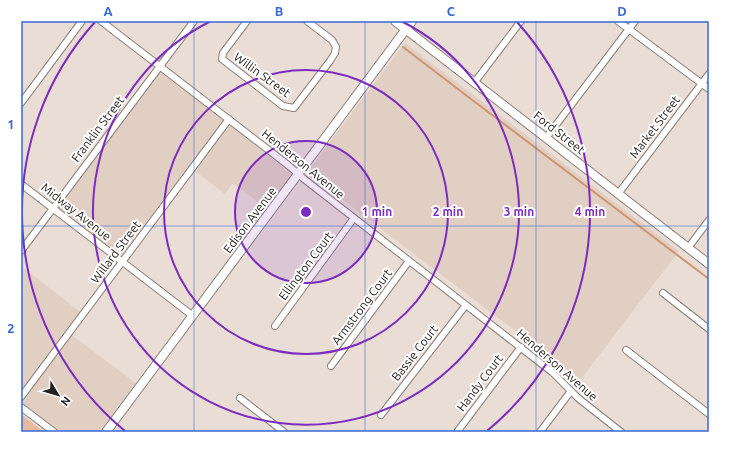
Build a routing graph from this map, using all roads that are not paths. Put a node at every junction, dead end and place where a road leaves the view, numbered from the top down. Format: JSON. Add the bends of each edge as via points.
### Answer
{"nodes":[{"id":1,"x":82,"y":21,"type":"edge"},
{"id":2,"x":100,"y":21,"type":"edge"},
{"id":3,"x":194,"y":21,"type":"edge"},
{"id":4,"x":247,"y":21,"type":"edge"},
{"id":5,"x":308,"y":21,"type":"edge"},
{"id":6,"x":395,"y":21,"type":"edge"},
{"id":7,"x":412,"y":21,"type":"edge"},
{"id":8,"x":521,"y":21,"type":"edge"},
{"id":9,"x":618,"y":21,"type":"edge"},
{"id":10,"x":635,"y":21,"type":"edge"},
{"id":11,"x":406,"y":29,"type":"junction"},
{"id":12,"x":629,"y":29,"type":"junction"},
{"id":13,"x":160,"y":66,"type":"junction"},
{"id":14,"x":709,"y":74,"type":"edge"},
{"id":15,"x":474,"y":83,"type":"junction"},
{"id":16,"x":702,"y":84,"type":"junction"},
{"id":17,"x":709,"y":89,"type":"edge"},
{"id":18,"x":21,"y":103,"type":"edge"},
{"id":19,"x":229,"y":119,"type":"junction"},
{"id":20,"x":546,"y":138,"type":"junction"},
{"id":21,"x":299,"y":173,"type":"junction"},
{"id":22,"x":21,"y":184,"type":"edge"},
{"id":23,"x":618,"y":194,"type":"junction"},
{"id":24,"x":53,"y":208,"type":"junction"},
{"id":25,"x":354,"y":218,"type":"junction"},
{"id":26,"x":709,"y":220,"type":"edge"},
{"id":27,"x":688,"y":248,"type":"junction"},
{"id":28,"x":21,"y":251,"type":"edge"},
{"id":29,"x":409,"y":261,"type":"junction"},
{"id":30,"x":122,"y":262,"type":"junction"},
{"id":31,"x":709,"y":264,"type":"edge"},
{"id":32,"x":663,"y":293,"type":"dead end"},
{"id":33,"x":466,"y":305,"type":"junction"},
{"id":34,"x":193,"y":316,"type":"junction"},
{"id":35,"x":275,"y":326,"type":"dead end"},
{"id":36,"x":709,"y":329,"type":"edge"},
{"id":37,"x":521,"y":347,"type":"junction"},
{"id":38,"x":626,"y":350,"type":"dead end"},
{"id":39,"x":331,"y":366,"type":"dead end"},
{"id":40,"x":571,"y":391,"type":"junction"},
{"id":41,"x":21,"y":397,"type":"edge"},
{"id":42,"x":240,"y":398,"type":"dead end"},
{"id":43,"x":21,"y":407,"type":"edge"},
{"id":44,"x":709,"y":414,"type":"edge"},
{"id":45,"x":381,"y":415,"type":"dead end"},
{"id":46,"x":54,"y":432,"type":"edge"},
{"id":47,"x":106,"y":432,"type":"edge"},
{"id":48,"x":284,"y":432,"type":"edge"},
{"id":49,"x":457,"y":432,"type":"edge"},
{"id":50,"x":540,"y":432,"type":"edge"},
{"id":51,"x":621,"y":432,"type":"edge"}],
"edges":[{"from":1,"to":18,"type":"street"},
{"from":2,"to":13,"type":"street","name":"Henderson Avenue"},
{"from":3,"to":13,"type":"street","name":"Franklin Street"},
{"from":4,"to":5,"type":"street","name":"Willin Street","via":[[223,53],[222,59],[283,106],[294,108],[335,53],[336,46],[332,40]]},
{"from":6,"to":11,"type":"street","name":"Ford Street"},
{"from":7,"to":11,"type":"street","name":"Edison Avenue"},
{"from":8,"to":15,"type":"street"},
{"from":9,"to":12,"type":"street"},
{"from":10,"to":12,"type":"street"},
{"from":11,"to":15,"type":"street","name":"Ford Street"},
{"from":11,"to":21,"type":"street","name":"Edison Avenue"},
{"from":12,"to":16,"type":"street"},
{"from":12,"to":20,"type":"street"},
{"from":13,"to":19,"type":"street","name":"Henderson Avenue"},
{"from":13,"to":24,"type":"street","name":"Franklin Street"},
{"from":14,"to":16,"type":"street","name":"Market Street"},
{"from":15,"to":20,"type":"street","name":"Ford Street"},
{"from":16,"to":17,"type":"street"},
{"from":16,"to":23,"type":"street","name":"Market Street"},
{"from":19,"to":21,"type":"street","name":"Henderson Avenue"},
{"from":19,"to":30,"type":"street","name":"Willard Street"},
{"from":20,"to":23,"type":"street","name":"Ford Street"},
{"from":21,"to":25,"type":"street","name":"Henderson Avenue"},
{"from":21,"to":34,"type":"street","name":"Edison Avenue"},
{"from":22,"to":24,"type":"street","name":"Midway Avenue"},
{"from":23,"to":27,"type":"street","name":"Ford Street"},
{"from":24,"to":28,"type":"street","name":"Franklin Street"},
{"from":24,"to":30,"type":"street","name":"Midway Avenue"},
{"from":25,"to":29,"type":"street","name":"Henderson Avenue"},
{"from":25,"to":35,"type":"street","name":"Ellington Court"},
{"from":26,"to":27,"type":"street"},
{"from":27,"to":31,"type":"street","name":"Ford Street"},
{"from":29,"to":33,"type":"street","name":"Henderson Avenue"},
{"from":29,"to":39,"type":"street","name":"Armstrong Court"},
{"from":30,"to":34,"type":"street","name":"Midway Avenue"},
{"from":30,"to":41,"type":"street","name":"Willard Street"},
{"from":32,"to":36,"type":"street"},
{"from":33,"to":37,"type":"street","name":"Henderson Avenue"},
{"from":33,"to":45,"type":"street","name":"Bassie Court"},
{"from":34,"to":47,"type":"street","name":"Edison Avenue"},
{"from":37,"to":40,"type":"street","name":"Henderson Avenue"},
{"from":37,"to":49,"type":"street","name":"Handy Court"},
{"from":38,"to":44,"type":"street"},
{"from":40,"to":50,"type":"street"},
{"from":40,"to":51,"type":"street","name":"Henderson Avenue"},
{"from":42,"to":48,"type":"street"},
{"from":43,"to":46,"type":"street"}]}
